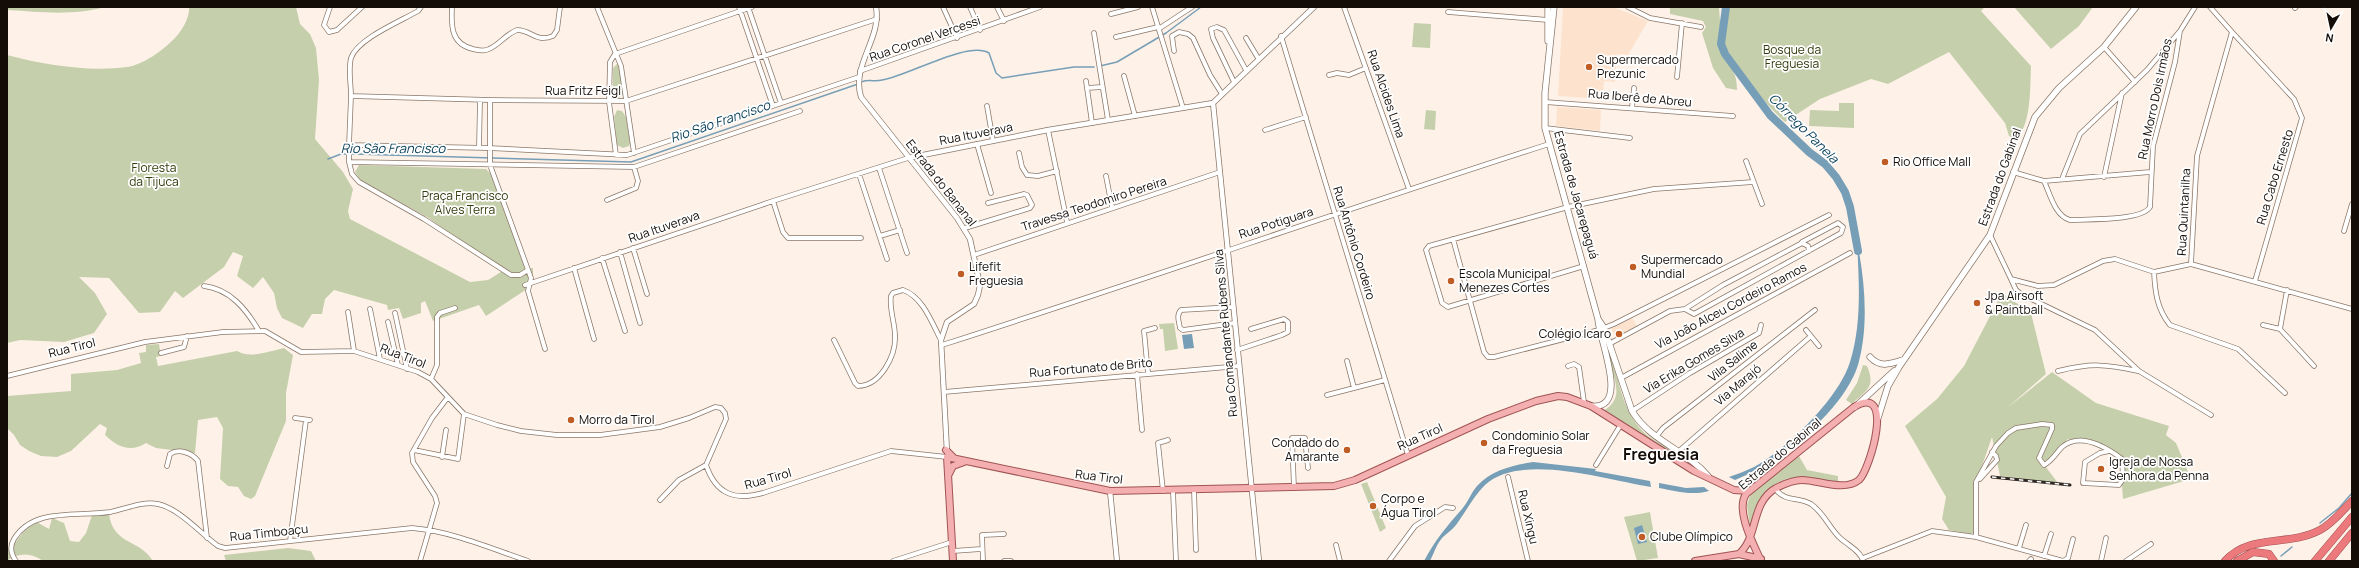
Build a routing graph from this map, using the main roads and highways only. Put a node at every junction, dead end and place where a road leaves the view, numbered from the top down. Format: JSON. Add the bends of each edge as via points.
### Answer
{"nodes":[{"id":1,"x":1548,"y":7,"type":"edge"},
{"id":2,"x":1554,"y":7,"type":"edge"},
{"id":3,"x":2136,"y":7,"type":"edge"},
{"id":4,"x":1549,"y":52,"type":"junction"},
{"id":5,"x":1601,"y":329,"type":"junction"},
{"id":6,"x":1870,"y":357,"type":"dead end"},
{"id":7,"x":1904,"y":360,"type":"junction"},
{"id":8,"x":1899,"y":367,"type":"junction"},
{"id":9,"x":1591,"y":406,"type":"junction"},
{"id":10,"x":1854,"y":407,"type":"junction"},
{"id":11,"x":1878,"y":418,"type":"junction"},
{"id":12,"x":946,"y":450,"type":"road end"},
{"id":13,"x":947,"y":457,"type":"joint"},
{"id":14,"x":955,"y":459,"type":"junction"},
{"id":15,"x":964,"y":461,"type":"junction"},
{"id":16,"x":1708,"y":476,"type":"junction"},
{"id":17,"x":948,"y":477,"type":"junction"},
{"id":18,"x":1749,"y":491,"type":"junction"},
{"id":19,"x":2352,"y":501,"type":"edge"},
{"id":20,"x":2352,"y":517,"type":"edge"},
{"id":21,"x":2352,"y":533,"type":"edge"},
{"id":22,"x":1751,"y":539,"type":"junction"},
{"id":23,"x":1739,"y":554,"type":"junction"},
{"id":24,"x":1761,"y":560,"type":"edge"},
{"id":25,"x":953,"y":561,"type":"edge"},
{"id":26,"x":1696,"y":561,"type":"edge"},
{"id":27,"x":2224,"y":561,"type":"edge"},
{"id":28,"x":2237,"y":561,"type":"edge"},
{"id":29,"x":2274,"y":561,"type":"edge"},
{"id":30,"x":2314,"y":561,"type":"edge"},
{"id":31,"x":2329,"y":561,"type":"edge"}],
"edges":[{"from":1,"to":4,"type":"main road","name":"Estrada de Jacarepaguá"},
{"from":2,"to":4,"type":"main road","name":"Estrada de Jacarepaguá"},
{"from":3,"to":7,"type":"main road","name":"Estrada do Gabinal","via":[[2104,47],[2044,104],[2035,116],[1990,235]]},
{"from":4,"to":5,"type":"main road","name":"Estrada de Jacarepaguá","via":[[1545,128]]},
{"from":5,"to":9,"type":"main road","name":"Estrada de Jacarepaguá","via":[[1612,393],[1603,405]]},
{"from":5,"to":16,"type":"main road","name":"Estrada de Jacarepaguá","via":[[1610,344],[1632,411],[1641,424],[1699,465]]},
{"from":6,"to":7,"type":"main road","via":[[1874,362],[1883,365]]},
{"from":7,"to":8,"type":"main road","name":"Estrada do Gabinal"},
{"from":8,"to":10,"type":"main road","name":"Estrada do Gabinal"},
{"from":8,"to":11,"type":"main road","name":"Estrada do Gabinal","via":[[1888,386]]},
{"from":9,"to":15,"type":"main road","name":"Rua Tirol","via":[[1558,396],[1536,401],[1488,419],[1344,484],[1294,488],[1110,491]]},
{"from":9,"to":16,"type":"main road","name":"Estrada de Jacarepaguá","via":[[1694,471]]},
{"from":10,"to":11,"type":"main road","via":[[1866,402],[1872,404],[1876,408]]},
{"from":10,"to":18,"type":"main road","name":"Estrada do Gabinal"},
{"from":11,"to":22,"type":"main road","name":"Estrada do Gabinal","via":[[1866,469],[1858,480],[1842,485],[1802,480],[1775,489],[1766,496],[1756,515]]},
{"from":12,"to":14,"type":"main road"},
{"from":13,"to":14,"type":"main road","name":"Rua Tirol"},
{"from":13,"to":17,"type":"main road","name":"Estrada do Bananal"},
{"from":14,"to":15,"type":"main road","name":"Rua Tirol"},
{"from":15,"to":17,"type":"main road","via":[[953,466]]},
{"from":16,"to":18,"type":"main road","name":"Estrada de Jacarepaguá","via":[[1734,490]]},
{"from":17,"to":25,"type":"main road","name":"Estrada do Bananal"},
{"from":18,"to":22,"type":"main road","name":"Estrada do Gabinal","via":[[1742,502]]},
{"from":19,"to":27,"type":"highway","via":[[2320,530],[2304,536],[2249,544],[2235,550]]},
{"from":20,"to":30,"type":"highway"},
{"from":21,"to":31,"type":"highway"},
{"from":22,"to":23,"type":"main road"},
{"from":22,"to":24,"type":"main road"},
{"from":23,"to":24,"type":"main road"},
{"from":23,"to":26,"type":"main road"},
{"from":28,"to":29,"type":"highway","via":[[2253,552],[2269,554]]}]}
